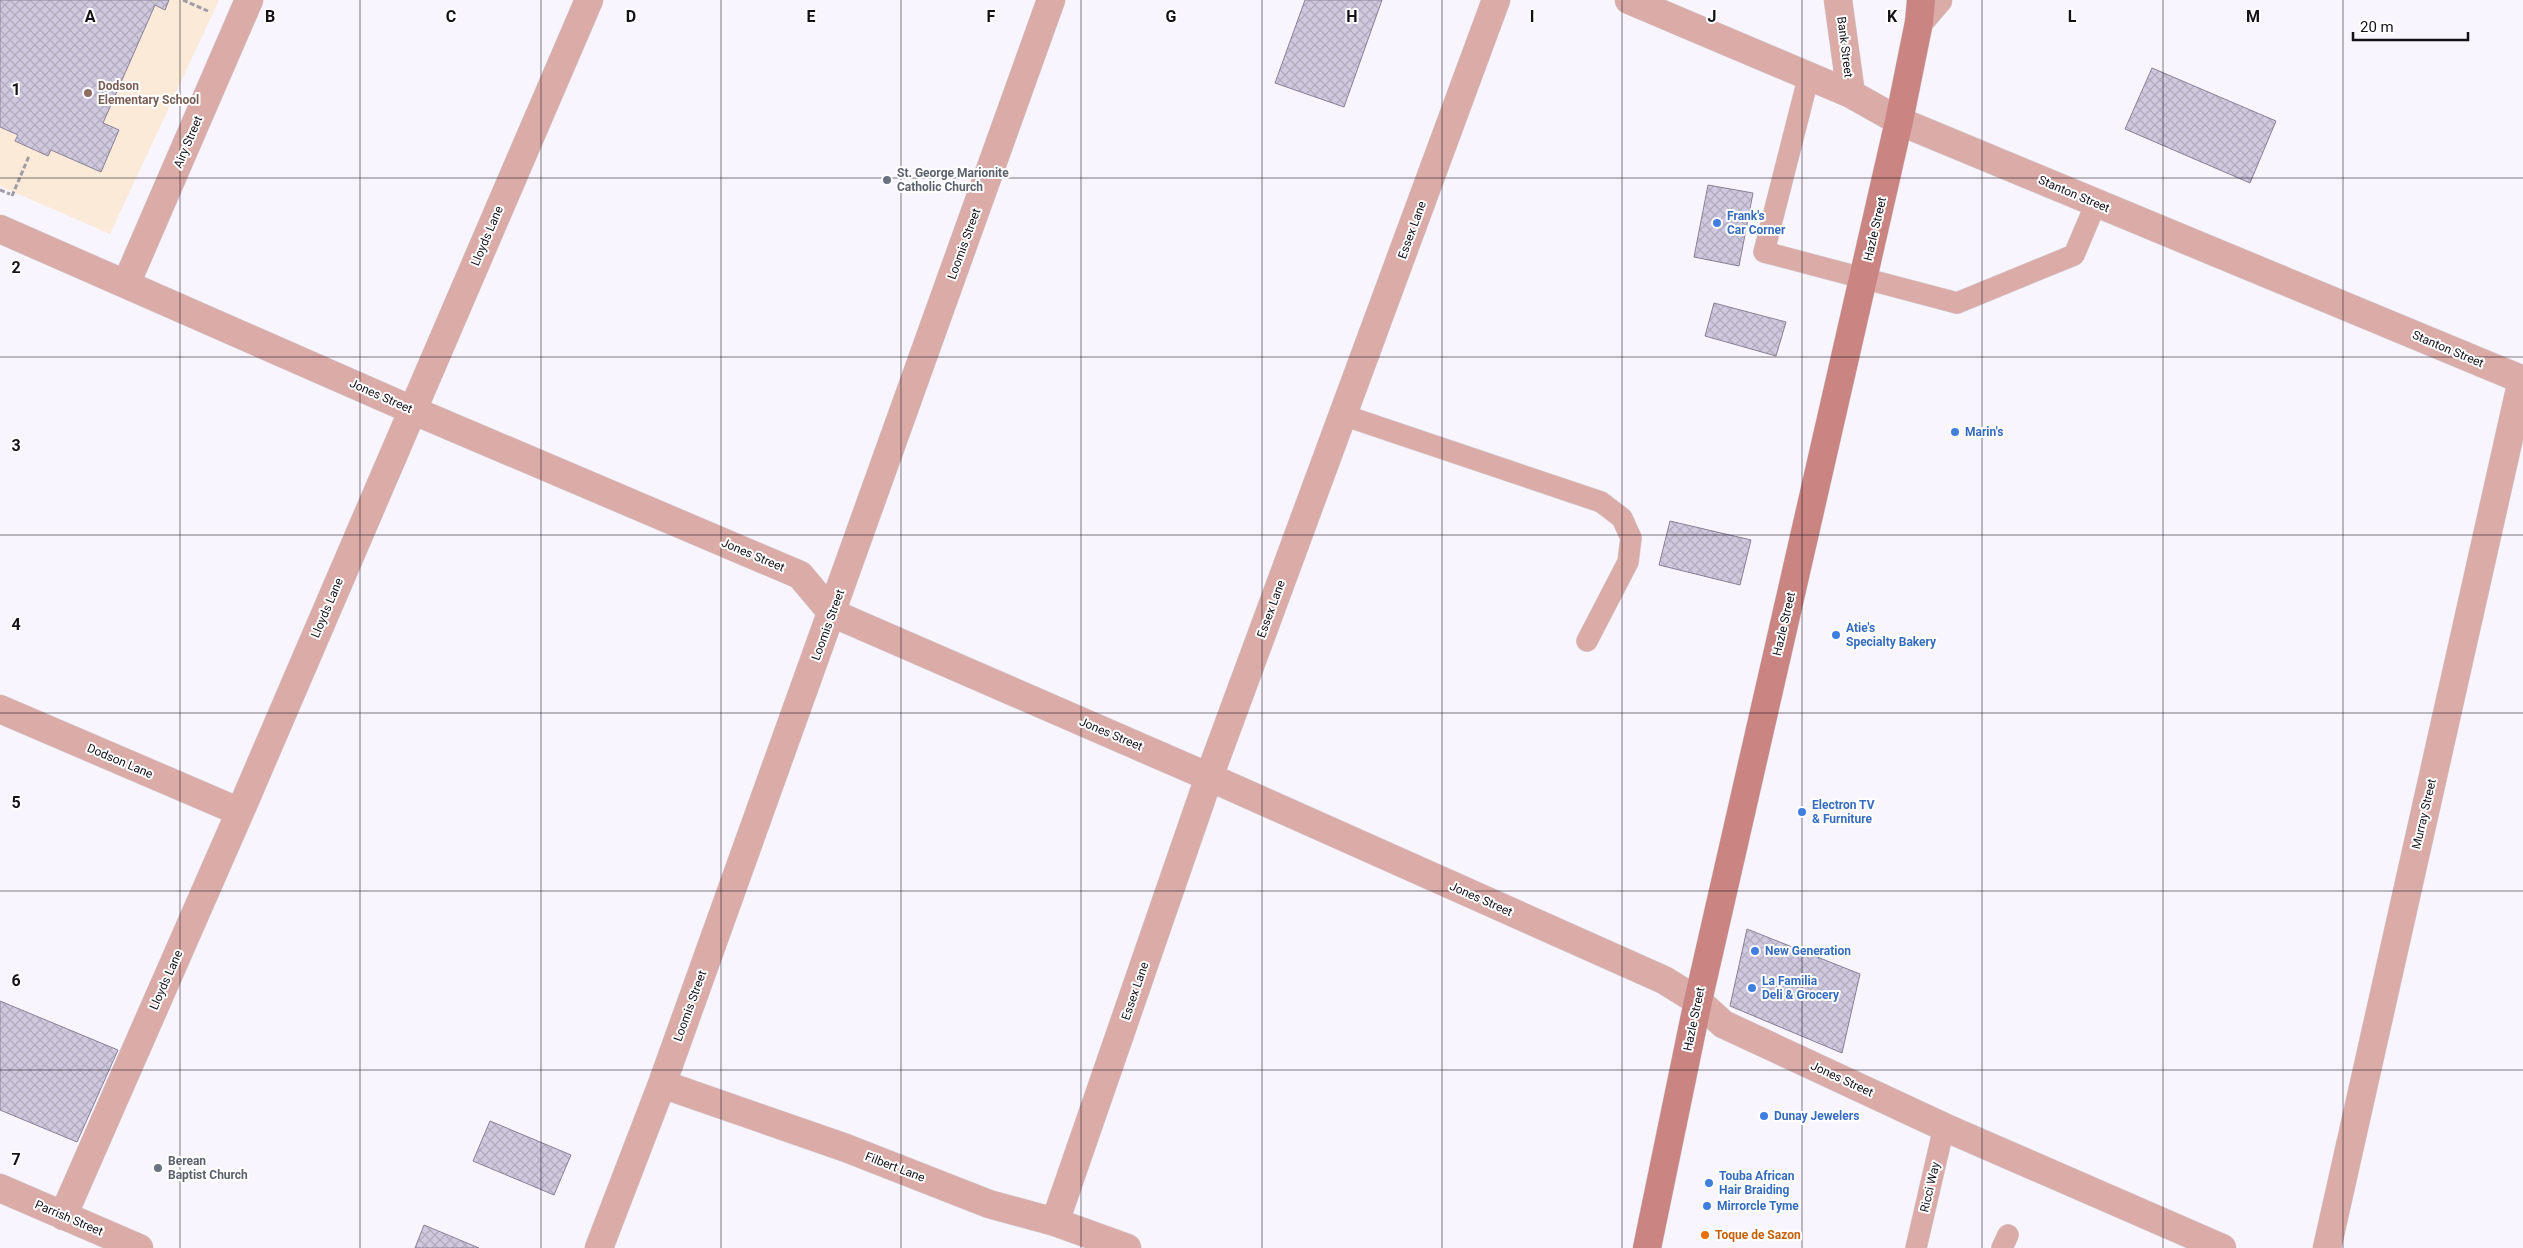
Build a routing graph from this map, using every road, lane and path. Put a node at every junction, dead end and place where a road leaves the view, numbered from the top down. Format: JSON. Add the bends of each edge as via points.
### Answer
{"nodes":[{"id":1,"x":183,"y":0,"type":"edge"},
{"id":2,"x":249,"y":0,"type":"edge"},
{"id":3,"x":589,"y":0,"type":"edge"},
{"id":4,"x":1051,"y":0,"type":"edge"},
{"id":5,"x":1496,"y":0,"type":"edge"},
{"id":6,"x":1629,"y":0,"type":"edge"},
{"id":7,"x":1838,"y":0,"type":"edge"},
{"id":8,"x":1938,"y":0,"type":"edge"},
{"id":9,"x":1920,"y":11,"type":"edge"},
{"id":10,"x":213,"y":14,"type":"dead end"},
{"id":11,"x":1809,"y":76,"type":"junction"},
{"id":12,"x":1851,"y":94,"type":"junction"},
{"id":13,"x":1899,"y":121,"type":"junction"},
{"id":14,"x":29,"y":156,"type":"dead end"},
{"id":15,"x":12,"y":196,"type":"dead end"},
{"id":16,"x":2096,"y":203,"type":"junction"},
{"id":17,"x":0,"y":228,"type":"edge"},
{"id":18,"x":1864,"y":277,"type":"junction"},
{"id":19,"x":126,"y":284,"type":"junction"},
{"id":20,"x":2522,"y":380,"type":"edge"},
{"id":21,"x":412,"y":410,"type":"junction"},
{"id":22,"x":1343,"y":415,"type":"junction"},
{"id":23,"x":832,"y":613,"type":"junction"},
{"id":24,"x":1587,"y":641,"type":"dead end"},
{"id":25,"x":0,"y":709,"type":"edge"},
{"id":26,"x":1209,"y":777,"type":"junction"},
{"id":27,"x":240,"y":812,"type":"junction"},
{"id":28,"x":1698,"y":1001,"type":"junction"},
{"id":29,"x":662,"y":1084,"type":"junction"},
{"id":30,"x":1944,"y":1126,"type":"junction"},
{"id":31,"x":0,"y":1188,"type":"edge"},
{"id":32,"x":63,"y":1216,"type":"junction"},
{"id":33,"x":1054,"y":1222,"type":"junction"},
{"id":34,"x":139,"y":1248,"type":"edge"},
{"id":35,"x":599,"y":1248,"type":"edge"},
{"id":36,"x":1127,"y":1248,"type":"edge"},
{"id":37,"x":1647,"y":1248,"type":"edge"},
{"id":38,"x":1916,"y":1248,"type":"edge"},
{"id":39,"x":2222,"y":1248,"type":"edge"},
{"id":40,"x":2327,"y":1248,"type":"edge"}],
"edges":[{"from":1,"to":10,"type":"path"},
{"from":2,"to":19,"type":"street","name":"Airy Street"},
{"from":3,"to":21,"type":"street","name":"Lloyds Lane"},
{"from":4,"to":23,"type":"street","name":"Loomis Street"},
{"from":5,"to":22,"type":"street","name":"Essex Lane"},
{"from":6,"to":11,"type":"street","name":"Stanton Street"},
{"from":7,"to":12,"type":"street","name":"Bank Street"},
{"from":8,"to":9,"type":"street"},
{"from":9,"to":13,"type":"main road","name":"Hazle Street"},
{"from":11,"to":12,"type":"street","name":"Stanton Street"},
{"from":11,"to":18,"type":"lane","via":[[1764,252]]},
{"from":12,"to":13,"type":"street","name":"Stanton Street"},
{"from":13,"to":16,"type":"street","name":"Stanton Street"},
{"from":13,"to":18,"type":"main road","name":"Hazle Street"},
{"from":14,"to":15,"type":"path"},
{"from":16,"to":18,"type":"lane","via":[[2074,255],[1957,303]]},
{"from":16,"to":20,"type":"street","name":"Stanton Street"},
{"from":17,"to":19,"type":"street","name":"Jones Street"},
{"from":18,"to":28,"type":"main road","name":"Hazle Street"},
{"from":19,"to":21,"type":"street","name":"Jones Street"},
{"from":20,"to":40,"type":"street","name":"Murray Street"},
{"from":21,"to":23,"type":"street","name":"Jones Street","via":[[800,576]]},
{"from":21,"to":27,"type":"street","name":"Lloyds Lane"},
{"from":22,"to":24,"type":"lane","via":[[1601,502],[1622,518],[1631,538],[1628,562]]},
{"from":22,"to":26,"type":"street","name":"Essex Lane"},
{"from":23,"to":26,"type":"street","name":"Jones Street"},
{"from":23,"to":29,"type":"street","name":"Loomis Street"},
{"from":25,"to":27,"type":"street","name":"Dodson Lane"},
{"from":26,"to":28,"type":"street","name":"Jones Street","via":[[1664,980]]},
{"from":26,"to":33,"type":"street","name":"Essex Lane"},
{"from":27,"to":32,"type":"street","name":"Lloyds Lane"},
{"from":28,"to":30,"type":"street","name":"Jones Street","via":[[1723,1024]]},
{"from":28,"to":37,"type":"main road","name":"Hazle Street"},
{"from":29,"to":33,"type":"street","name":"Filbert Lane","via":[[846,1148],[989,1204]]},
{"from":29,"to":35,"type":"street","name":"Loomis Street"},
{"from":30,"to":38,"type":"lane","name":"Ricci Way"},
{"from":30,"to":39,"type":"street","name":"Jones Street"},
{"from":31,"to":32,"type":"street","name":"Parrish Street"},
{"from":32,"to":34,"type":"street","name":"Parrish Street"},
{"from":33,"to":36,"type":"street","name":"Filbert Lane"}]}
